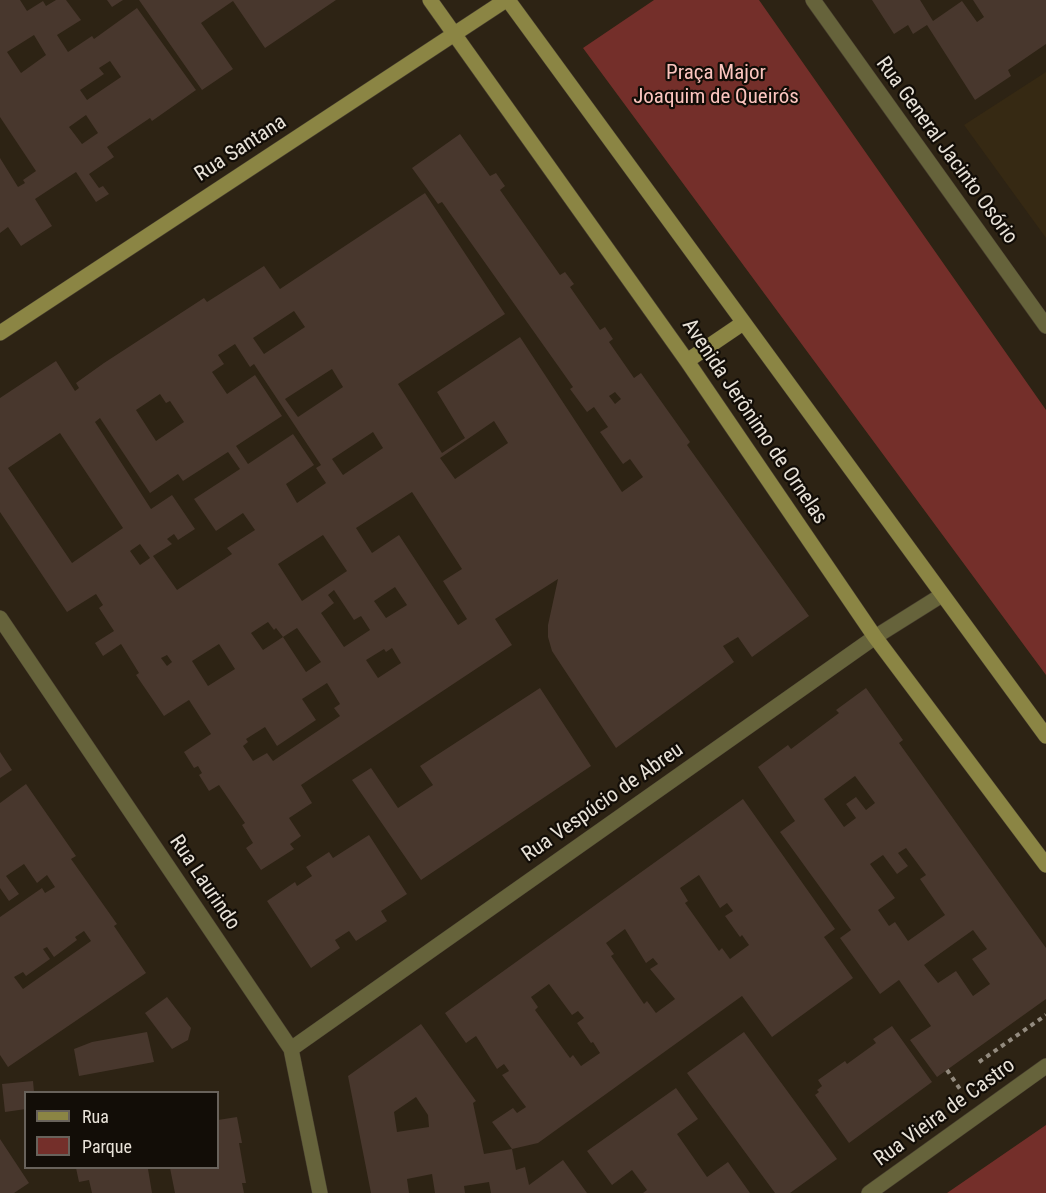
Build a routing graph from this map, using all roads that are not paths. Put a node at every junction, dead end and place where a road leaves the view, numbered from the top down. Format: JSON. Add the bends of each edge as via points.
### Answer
{"nodes":[{"id":1,"x":430,"y":0,"type":"edge"},
{"id":2,"x":507,"y":0,"type":"edge"},
{"id":3,"x":813,"y":0,"type":"edge"},
{"id":4,"x":455,"y":34,"type":"junction"},
{"id":5,"x":743,"y":323,"type":"junction"},
{"id":6,"x":1046,"y":326,"type":"edge"},
{"id":7,"x":0,"y":333,"type":"edge"},
{"id":8,"x":687,"y":361,"type":"junction"},
{"id":9,"x":942,"y":595,"type":"junction"},
{"id":10,"x":0,"y":618,"type":"edge"},
{"id":11,"x":875,"y":637,"type":"junction"},
{"id":12,"x":1046,"y":736,"type":"edge"},
{"id":13,"x":1046,"y":865,"type":"edge"},
{"id":14,"x":291,"y":1049,"type":"junction"},
{"id":15,"x":1046,"y":1066,"type":"edge"},
{"id":16,"x":320,"y":1193,"type":"edge"},
{"id":17,"x":869,"y":1193,"type":"edge"}],
"edges":[{"from":1,"to":4,"type":"street","name":"Avenida Jerônimo de Ornelas"},
{"from":2,"to":4,"type":"street","name":"Rua Santana"},
{"from":2,"to":5,"type":"street"},
{"from":3,"to":6,"type":"street","name":"Rua General Jacinto Osório"},
{"from":4,"to":7,"type":"street","name":"Rua Santana"},
{"from":4,"to":8,"type":"street","name":"Avenida Jerônimo de Ornelas"},
{"from":5,"to":8,"type":"street"},
{"from":5,"to":9,"type":"street"},
{"from":8,"to":11,"type":"street","name":"Avenida Jerônimo de Ornelas"},
{"from":9,"to":11,"type":"street","name":"Rua Vespúcio de Abreu"},
{"from":9,"to":12,"type":"street"},
{"from":10,"to":14,"type":"street","name":"Rua Laurindo"},
{"from":11,"to":13,"type":"street","name":"Avenida Jerônimo de Ornelas"},
{"from":11,"to":14,"type":"street","name":"Rua Vespúcio de Abreu"},
{"from":14,"to":16,"type":"street","name":"Rua Laurindo"},
{"from":15,"to":17,"type":"street","name":"Rua Vieira de Castro"}]}
